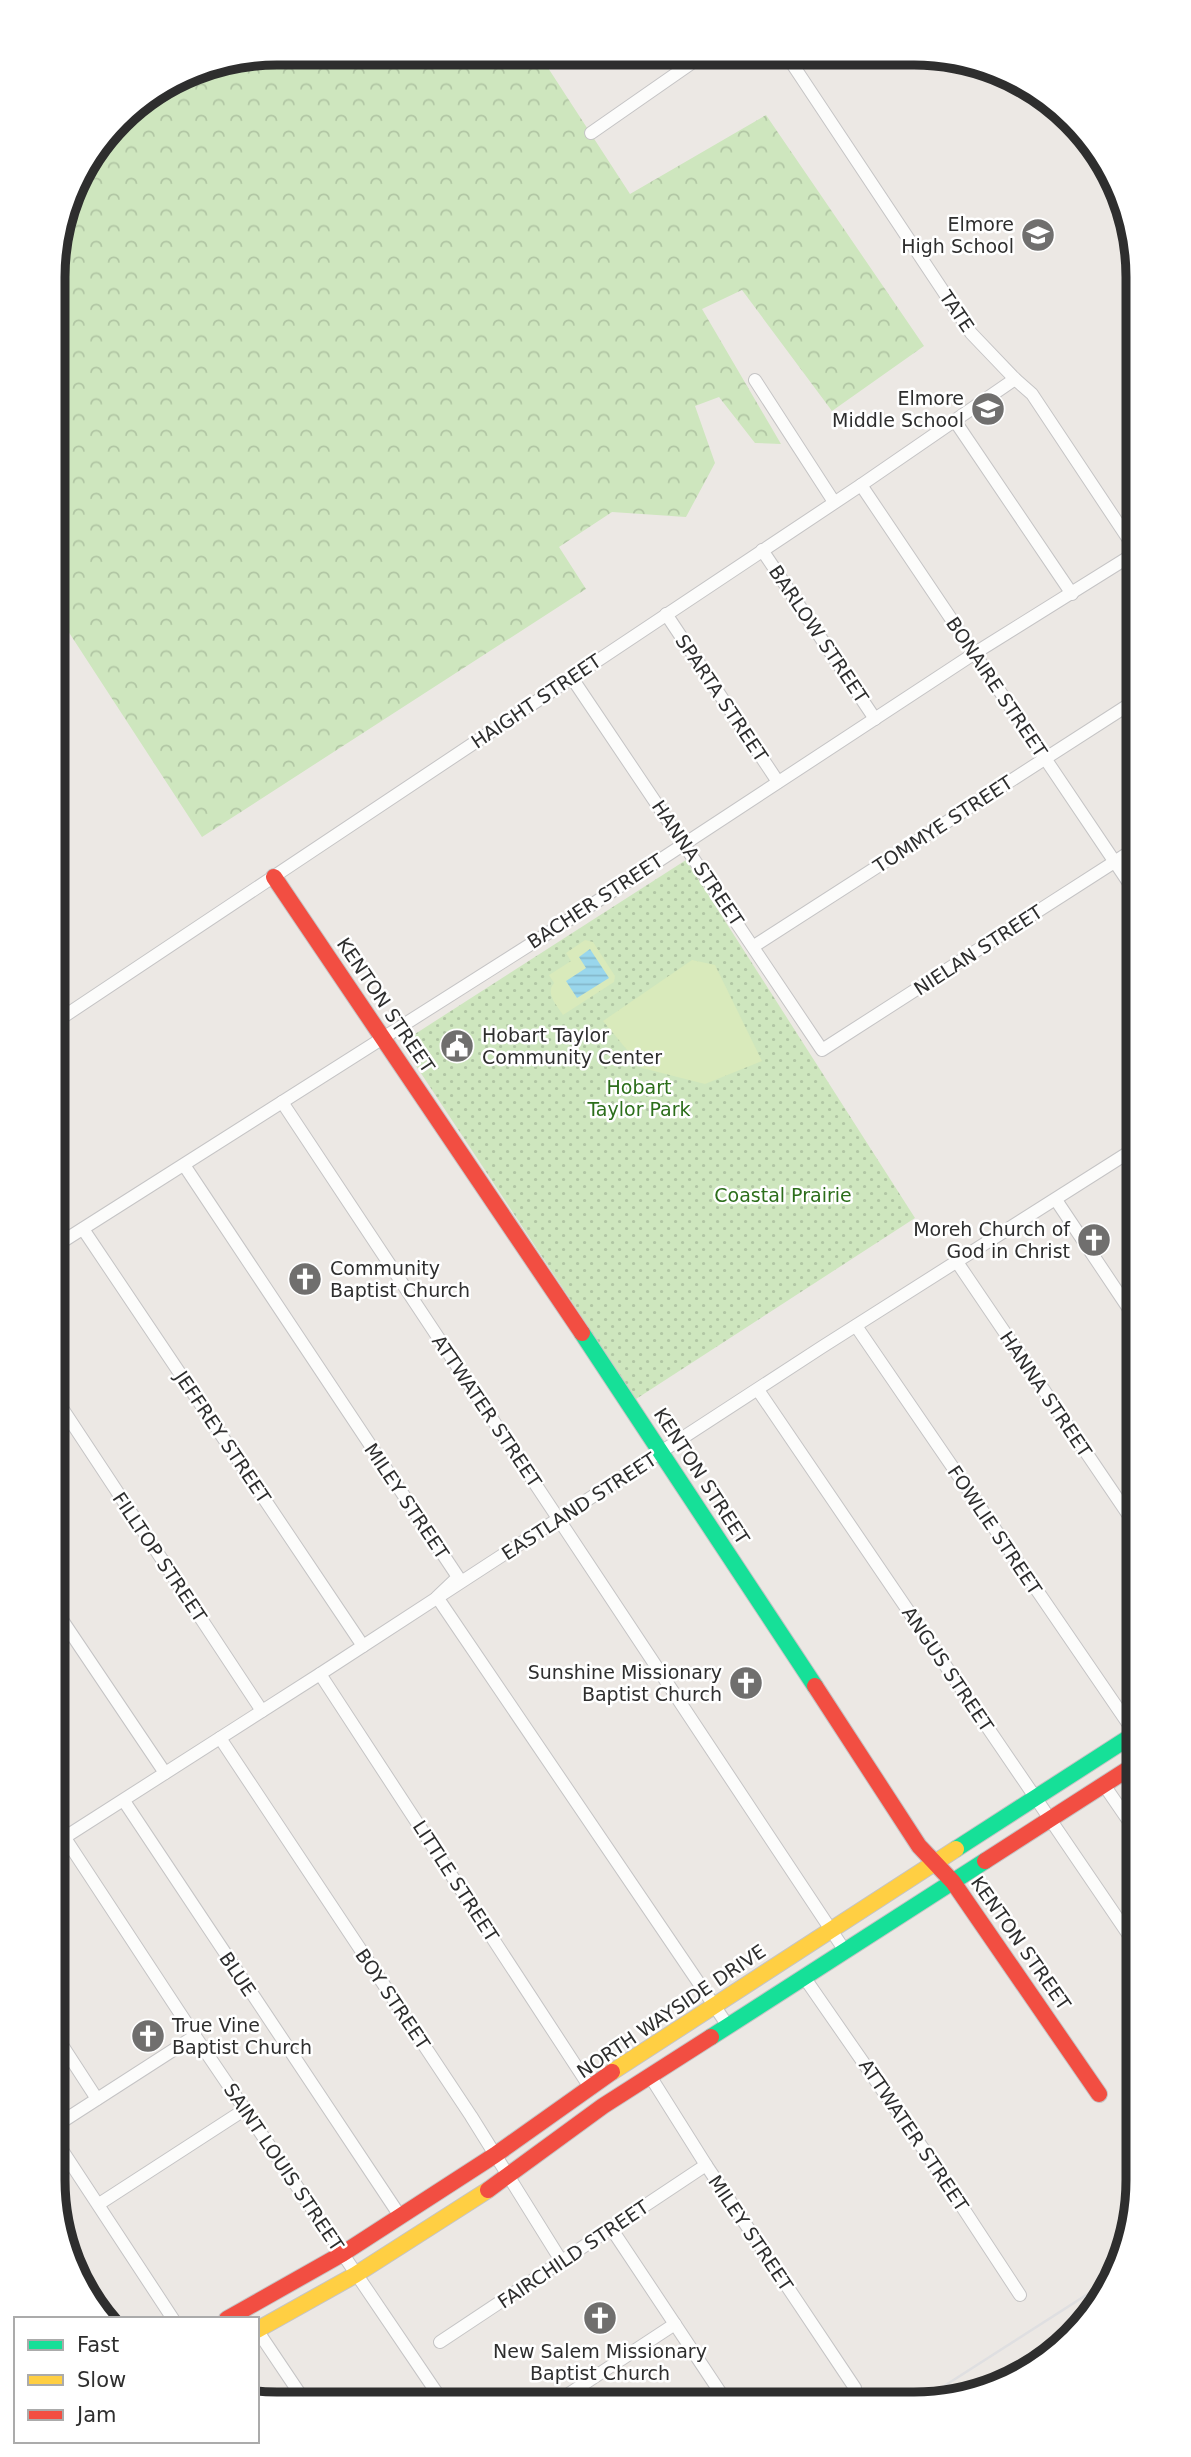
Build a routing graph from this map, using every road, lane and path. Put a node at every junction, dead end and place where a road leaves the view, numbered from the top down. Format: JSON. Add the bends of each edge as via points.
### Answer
{"nodes":[{"id":1,"x":689,"y":65,"type":"edge"},
{"id":2,"x":793,"y":65,"type":"edge"},
{"id":3,"x":591,"y":133,"type":"dead end"},
{"id":4,"x":1014,"y":379,"type":"junction"},
{"id":5,"x":755,"y":380,"type":"dead end"},
{"id":6,"x":956,"y":421,"type":"junction"},
{"id":7,"x":861,"y":485,"type":"junction"},
{"id":8,"x":834,"y":502,"type":"junction"},
{"id":9,"x":1126,"y":535,"type":"edge"},
{"id":10,"x":762,"y":550,"type":"junction"},
{"id":11,"x":1126,"y":559,"type":"edge"},
{"id":12,"x":1072,"y":594,"type":"junction"},
{"id":13,"x":666,"y":614,"type":"junction"},
{"id":14,"x":975,"y":653,"type":"junction"},
{"id":15,"x":572,"y":678,"type":"junction"},
{"id":16,"x":1126,"y":706,"type":"edge"},
{"id":17,"x":875,"y":719,"type":"junction"},
{"id":18,"x":1045,"y":759,"type":"junction"},
{"id":19,"x":778,"y":782,"type":"junction"},
{"id":20,"x":685,"y":843,"type":"junction"},
{"id":21,"x":1126,"y":855,"type":"edge"},
{"id":22,"x":1115,"y":862,"type":"junction"},
{"id":23,"x":274,"y":877,"type":"junction"},
{"id":24,"x":1126,"y":878,"type":"edge"},
{"id":25,"x":754,"y":946,"type":"junction"},
{"id":26,"x":65,"y":1016,"type":"edge"},
{"id":27,"x":382,"y":1037,"type":"junction"},
{"id":28,"x":822,"y":1050,"type":"joint"},
{"id":29,"x":282,"y":1102,"type":"junction"},
{"id":30,"x":1126,"y":1154,"type":"edge"},
{"id":31,"x":184,"y":1165,"type":"junction"},
{"id":32,"x":1056,"y":1200,"type":"junction"},
{"id":33,"x":83,"y":1229,"type":"junction"},
{"id":34,"x":65,"y":1240,"type":"edge"},
{"id":35,"x":957,"y":1262,"type":"junction"},
{"id":36,"x":1126,"y":1305,"type":"edge"},
{"id":37,"x":856,"y":1326,"type":"junction"},
{"id":38,"x":758,"y":1391,"type":"junction"},
{"id":39,"x":65,"y":1413,"type":"edge"},
{"id":40,"x":662,"y":1452,"type":"junction"},
{"id":41,"x":1126,"y":1511,"type":"edge"},
{"id":42,"x":559,"y":1518,"type":"junction"},
{"id":43,"x":437,"y":1597,"type":"junction"},
{"id":44,"x":65,"y":1624,"type":"edge"},
{"id":45,"x":363,"y":1646,"type":"junction"},
{"id":46,"x":320,"y":1674,"type":"junction"},
{"id":47,"x":262,"y":1711,"type":"junction"},
{"id":48,"x":1126,"y":1719,"type":"edge"},
{"id":49,"x":220,"y":1738,"type":"junction"},
{"id":50,"x":1126,"y":1741,"type":"edge"},
{"id":51,"x":1126,"y":1771,"type":"edge"},
{"id":52,"x":165,"y":1773,"type":"junction"},
{"id":53,"x":1104,"y":1785,"type":"junction"},
{"id":54,"x":1037,"y":1799,"type":"junction"},
{"id":55,"x":124,"y":1801,"type":"junction"},
{"id":56,"x":1126,"y":1817,"type":"edge"},
{"id":57,"x":1050,"y":1819,"type":"junction"},
{"id":58,"x":65,"y":1834,"type":"edge"},
{"id":59,"x":65,"y":1842,"type":"edge"},
{"id":60,"x":934,"y":1863,"type":"junction"},
{"id":61,"x":953,"y":1882,"type":"junction"},
{"id":62,"x":832,"y":1930,"type":"junction"},
{"id":63,"x":1126,"y":1931,"type":"edge"},
{"id":64,"x":845,"y":1951,"type":"junction"},
{"id":65,"x":804,"y":1977,"type":"junction"},
{"id":66,"x":715,"y":2005,"type":"junction"},
{"id":67,"x":728,"y":2026,"type":"junction"},
{"id":68,"x":195,"y":2036,"type":"junction"},
{"id":69,"x":65,"y":2050,"type":"edge"},
{"id":70,"x":637,"y":2055,"type":"junction"},
{"id":71,"x":650,"y":2076,"type":"junction"},
{"id":72,"x":591,"y":2089,"type":"junction"},
{"id":73,"x":1099,"y":2094,"type":"dead end"},
{"id":74,"x":97,"y":2099,"type":"junction"},
{"id":75,"x":244,"y":2110,"type":"junction"},
{"id":76,"x":65,"y":2120,"type":"edge"},
{"id":77,"x":65,"y":2154,"type":"edge"},
{"id":78,"x":495,"y":2155,"type":"junction"},
{"id":79,"x":706,"y":2165,"type":"junction"},
{"id":80,"x":508,"y":2176,"type":"junction"},
{"id":81,"x":99,"y":2204,"type":"junction"},
{"id":82,"x":400,"y":2217,"type":"junction"},
{"id":83,"x":611,"y":2228,"type":"junction"},
{"id":84,"x":342,"y":2254,"type":"junction"},
{"id":85,"x":562,"y":2262,"type":"junction"},
{"id":86,"x":355,"y":2275,"type":"junction"},
{"id":87,"x":1020,"y":2295,"type":"dead end"},
{"id":88,"x":172,"y":2317,"type":"edge"},
{"id":89,"x":231,"y":2317,"type":"edge"},
{"id":90,"x":675,"y":2324,"type":"junction"},
{"id":91,"x":259,"y":2329,"type":"edge"},
{"id":92,"x":259,"y":2333,"type":"edge"},
{"id":93,"x":440,"y":2342,"type":"dead end"},
{"id":94,"x":855,"y":2388,"type":"dead end"},
{"id":95,"x":299,"y":2392,"type":"edge"},
{"id":96,"x":436,"y":2392,"type":"edge"},
{"id":97,"x":582,"y":2392,"type":"edge"},
{"id":98,"x":720,"y":2392,"type":"edge"}],
"edges":[{"from":1,"to":3,"type":"street"},
{"from":2,"to":4,"type":"street","name":"TATE","via":[[971,333]]},
{"from":4,"to":6,"type":"street","name":"HAIGHT STREET"},
{"from":4,"to":9,"type":"street","name":"TATE","via":[[1032,394]]},
{"from":5,"to":8,"type":"street"},
{"from":6,"to":7,"type":"street","name":"HAIGHT STREET"},
{"from":6,"to":12,"type":"street"},
{"from":7,"to":8,"type":"street","name":"HAIGHT STREET"},
{"from":7,"to":14,"type":"street","name":"BONAIRE STREET"},
{"from":8,"to":10,"type":"street","name":"HAIGHT STREET"},
{"from":10,"to":13,"type":"street","name":"HAIGHT STREET"},
{"from":10,"to":17,"type":"street","name":"BARLOW STREET"},
{"from":11,"to":12,"type":"street","name":"BACHER STREET"},
{"from":12,"to":14,"type":"street","name":"BACHER STREET"},
{"from":13,"to":15,"type":"street","name":"HAIGHT STREET"},
{"from":13,"to":19,"type":"street","name":"SPARTA STREET"},
{"from":14,"to":17,"type":"street","name":"BACHER STREET"},
{"from":14,"to":18,"type":"street","name":"BONAIRE STREET"},
{"from":15,"to":20,"type":"street","name":"HANNA STREET"},
{"from":15,"to":23,"type":"street","name":"HAIGHT STREET"},
{"from":16,"to":18,"type":"street","name":"TOMMYE STREET"},
{"from":17,"to":19,"type":"street","name":"BACHER STREET"},
{"from":18,"to":22,"type":"street","name":"BONAIRE STREET"},
{"from":18,"to":25,"type":"street","name":"TOMMYE STREET"},
{"from":19,"to":20,"type":"street","name":"BACHER STREET"},
{"from":20,"to":25,"type":"street","name":"HANNA STREET"},
{"from":20,"to":27,"type":"street","name":"BACHER STREET"},
{"from":21,"to":22,"type":"street","name":"NIELAN STREET"},
{"from":22,"to":24,"type":"street","name":"BONAIRE STREET"},
{"from":22,"to":28,"type":"street","name":"NIELAN STREET"},
{"from":23,"to":26,"type":"street","name":"HAIGHT STREET"},
{"from":23,"to":27,"type":"main road","name":"KENTON STREET"},
{"from":25,"to":28,"type":"street","name":"HANNA STREET"},
{"from":27,"to":29,"type":"street","name":"BACHER STREET"},
{"from":27,"to":40,"type":"main road","name":"KENTON STREET"},
{"from":29,"to":31,"type":"street","name":"BACHER STREET"},
{"from":29,"to":42,"type":"street","name":"ATTWATER STREET"},
{"from":30,"to":32,"type":"street","name":"EASTLAND STREET"},
{"from":31,"to":33,"type":"street","name":"BACHER STREET"},
{"from":31,"to":43,"type":"street","name":"MILEY STREET","via":[[458,1577]]},
{"from":32,"to":35,"type":"street","name":"EASTLAND STREET"},
{"from":32,"to":36,"type":"street"},
{"from":33,"to":34,"type":"street","name":"BACHER STREET"},
{"from":33,"to":45,"type":"street","name":"JEFFREY STREET"},
{"from":35,"to":37,"type":"street","name":"EASTLAND STREET"},
{"from":35,"to":41,"type":"street","name":"HANNA STREET"},
{"from":37,"to":38,"type":"street","name":"EASTLAND STREET"},
{"from":37,"to":48,"type":"street","name":"FOWLIE STREET"},
{"from":38,"to":40,"type":"street","name":"EASTLAND STREET"},
{"from":38,"to":54,"type":"street","name":"ANGUS STREET"},
{"from":39,"to":47,"type":"street","name":"FILLTOP STREET"},
{"from":40,"to":42,"type":"street","name":"EASTLAND STREET"},
{"from":40,"to":60,"type":"main road","name":"KENTON STREET"},
{"from":42,"to":43,"type":"street","name":"EASTLAND STREET"},
{"from":42,"to":62,"type":"street","name":"ATTWATER STREET"},
{"from":43,"to":45,"type":"street","name":"EASTLAND STREET"},
{"from":43,"to":66,"type":"street"},
{"from":44,"to":52,"type":"street"},
{"from":45,"to":46,"type":"street","name":"EASTLAND STREET"},
{"from":46,"to":47,"type":"street","name":"EASTLAND STREET"},
{"from":46,"to":72,"type":"street","name":"LITTLE STREET"},
{"from":47,"to":49,"type":"street","name":"EASTLAND STREET"},
{"from":49,"to":52,"type":"street","name":"EASTLAND STREET"},
{"from":49,"to":78,"type":"street","name":"BOY STREET"},
{"from":50,"to":54,"type":"main road","name":"NORTH WAYSIDE DRIVE"},
{"from":51,"to":53,"type":"main road"},
{"from":52,"to":55,"type":"street","name":"EASTLAND STREET"},
{"from":53,"to":56,"type":"street"},
{"from":53,"to":57,"type":"main road"},
{"from":54,"to":57,"type":"street","name":"ANGUS STREET"},
{"from":54,"to":60,"type":"main road","name":"NORTH WAYSIDE DRIVE"},
{"from":55,"to":58,"type":"street","name":"EASTLAND STREET"},
{"from":55,"to":82,"type":"street","name":"BLUE"},
{"from":57,"to":61,"type":"main road"},
{"from":57,"to":63,"type":"street","name":"ANGUS STREET"},
{"from":59,"to":68,"type":"street","name":"SAINT LOUIS STREET"},
{"from":60,"to":61,"type":"main road","name":"KENTON STREET"},
{"from":60,"to":62,"type":"main road","name":"NORTH WAYSIDE DRIVE"},
{"from":61,"to":64,"type":"main road"},
{"from":61,"to":73,"type":"main road","name":"KENTON STREET"},
{"from":62,"to":64,"type":"street","name":"ATTWATER STREET"},
{"from":62,"to":66,"type":"main road","name":"NORTH WAYSIDE DRIVE"},
{"from":64,"to":65,"type":"main road"},
{"from":65,"to":67,"type":"main road"},
{"from":65,"to":87,"type":"street","name":"ATTWATER STREET"},
{"from":66,"to":67,"type":"street"},
{"from":66,"to":70,"type":"main road","name":"NORTH WAYSIDE DRIVE"},
{"from":67,"to":71,"type":"main road"},
{"from":68,"to":74,"type":"street"},
{"from":68,"to":75,"type":"street","name":"SAINT LOUIS STREET"},
{"from":69,"to":74,"type":"street"},
{"from":70,"to":71,"type":"main road"},
{"from":70,"to":72,"type":"main road","name":"NORTH WAYSIDE DRIVE"},
{"from":71,"to":79,"type":"street","name":"MILEY STREET"},
{"from":71,"to":80,"type":"main road"},
{"from":72,"to":78,"type":"main road","name":"NORTH WAYSIDE DRIVE"},
{"from":74,"to":76,"type":"street"},
{"from":75,"to":81,"type":"street"},
{"from":75,"to":84,"type":"street","name":"SAINT LOUIS STREET"},
{"from":77,"to":81,"type":"street"},
{"from":78,"to":80,"type":"street","name":"BOY STREET"},
{"from":78,"to":82,"type":"main road","name":"NORTH WAYSIDE DRIVE"},
{"from":79,"to":83,"type":"street","name":"FAIRCHILD STREET"},
{"from":79,"to":94,"type":"street","name":"MILEY STREET"},
{"from":80,"to":85,"type":"street","name":"BOY STREET"},
{"from":80,"to":86,"type":"main road"},
{"from":81,"to":88,"type":"street"},
{"from":82,"to":84,"type":"main road","name":"NORTH WAYSIDE DRIVE"},
{"from":83,"to":85,"type":"street","name":"FAIRCHILD STREET"},
{"from":83,"to":90,"type":"street"},
{"from":84,"to":86,"type":"street","name":"SAINT LOUIS STREET"},
{"from":84,"to":89,"type":"main road","name":"NORTH WAYSIDE DRIVE"},
{"from":85,"to":93,"type":"street","name":"FAIRCHILD STREET"},
{"from":86,"to":91,"type":"main road"},
{"from":86,"to":96,"type":"street","name":"SAINT LOUIS STREET"},
{"from":90,"to":97,"type":"street"},
{"from":90,"to":98,"type":"street"},
{"from":92,"to":95,"type":"street"}]}
